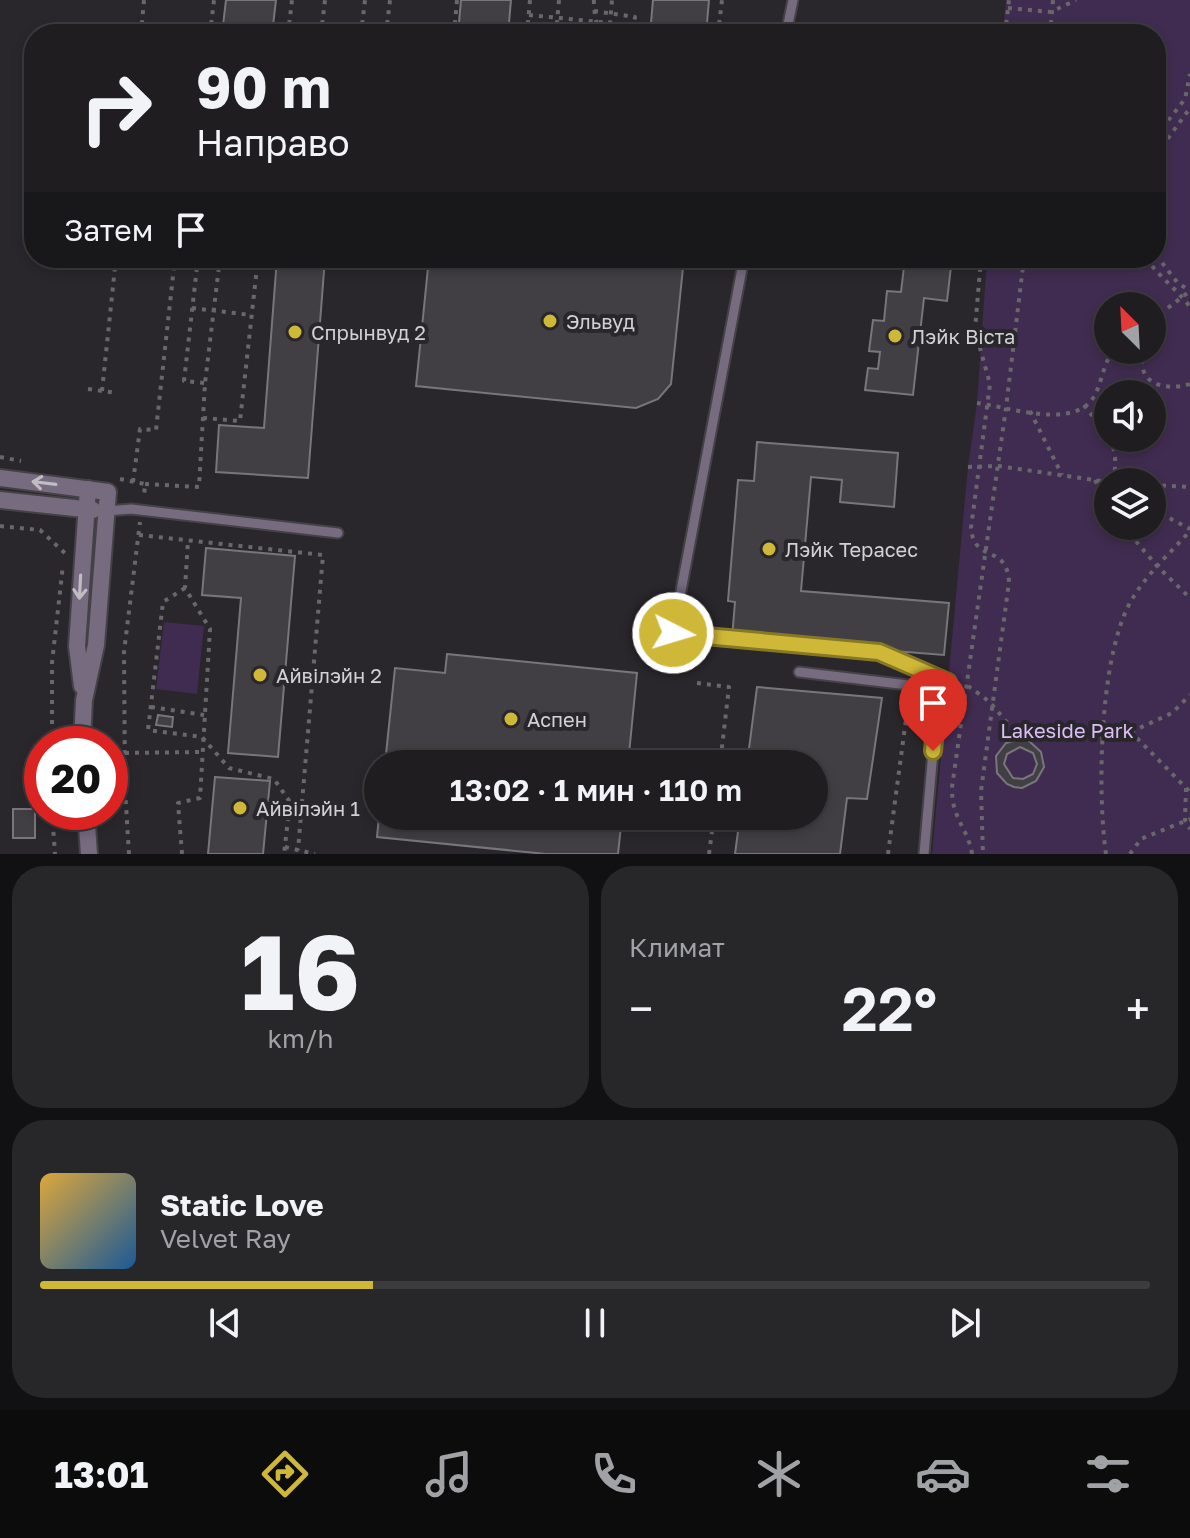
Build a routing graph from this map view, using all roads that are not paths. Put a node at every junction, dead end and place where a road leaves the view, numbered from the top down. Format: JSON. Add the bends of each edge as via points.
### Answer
{"nodes":[{"id":1,"x":793,"y":0,"type":"edge"},
{"id":2,"x":788,"y":24,"type":"edge"},
{"id":3,"x":742,"y":268,"type":"edge"},
{"id":4,"x":0,"y":478,"type":"edge"},
{"id":5,"x":88,"y":489,"type":"junction"},
{"id":6,"x":108,"y":492,"type":"junction"},
{"id":7,"x":0,"y":500,"type":"edge"},
{"id":8,"x":86,"y":509,"type":"junction"},
{"id":9,"x":131,"y":509,"type":"junction"},
{"id":10,"x":107,"y":511,"type":"junction"},
{"id":11,"x":338,"y":533,"type":"dead end"},
{"id":12,"x":799,"y":672,"type":"dead end"},
{"id":13,"x":938,"y":695,"type":"junction"},
{"id":14,"x":84,"y":700,"type":"junction"},
{"id":15,"x":83,"y":726,"type":"edge"},
{"id":16,"x":87,"y":830,"type":"edge"},
{"id":17,"x":89,"y":854,"type":"edge"},
{"id":18,"x":924,"y":854,"type":"edge"}],
"edges":[{"from":1,"to":2,"type":"lane"},
{"from":3,"to":13,"type":"lane","via":[[673,633],[879,652],[948,682]]},
{"from":5,"to":4,"type":"street","one_way":true},
{"from":5,"to":6,"type":"street"},
{"from":5,"to":8,"type":"street"},
{"from":6,"to":9,"type":"lane"},
{"from":6,"to":10,"type":"street"},
{"from":7,"to":8,"type":"street"},
{"from":8,"to":10,"type":"street"},
{"from":8,"to":14,"type":"street","one_way":true,"via":[[77,646]]},
{"from":9,"to":10,"type":"lane"},
{"from":9,"to":11,"type":"lane"},
{"from":10,"to":14,"type":"street","via":[[96,645]]},
{"from":12,"to":13,"type":"lane","via":[[925,687]]},
{"from":13,"to":18,"type":"lane"},
{"from":14,"to":15,"type":"street"},
{"from":16,"to":17,"type":"street"}]}
